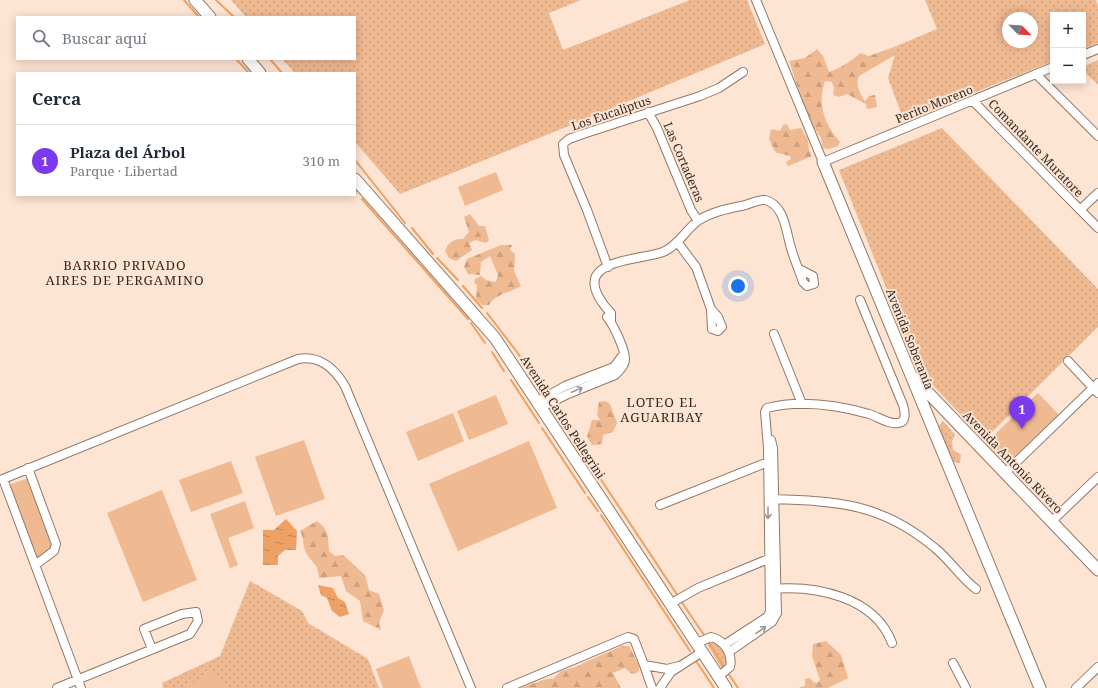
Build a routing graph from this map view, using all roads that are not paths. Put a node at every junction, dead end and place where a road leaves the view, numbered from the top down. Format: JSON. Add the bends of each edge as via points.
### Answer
{"nodes":[{"id":1,"x":195,"y":0,"type":"edge"},
{"id":2,"x":756,"y":0,"type":"edge"},
{"id":3,"x":209,"y":16,"type":"edge"},
{"id":4,"x":1098,"y":49,"type":"edge"},
{"id":5,"x":1086,"y":54,"type":"edge"},
{"id":6,"x":249,"y":60,"type":"edge"},
{"id":7,"x":1050,"y":68,"type":"edge"},
{"id":8,"x":259,"y":72,"type":"edge"},
{"id":9,"x":743,"y":72,"type":"dead end"},
{"id":10,"x":1036,"y":74,"type":"junction"},
{"id":11,"x":973,"y":101,"type":"junction"},
{"id":12,"x":648,"y":112,"type":"junction"},
{"id":13,"x":1098,"y":136,"type":"edge"},
{"id":14,"x":824,"y":162,"type":"junction"},
{"id":15,"x":356,"y":179,"type":"edge"},
{"id":16,"x":1098,"y":193,"type":"edge"},
{"id":17,"x":1080,"y":210,"type":"junction"},
{"id":18,"x":698,"y":221,"type":"junction"},
{"id":19,"x":1098,"y":228,"type":"edge"},
{"id":20,"x":678,"y":243,"type":"junction"},
{"id":21,"x":608,"y":267,"type":"junction"},
{"id":22,"x":799,"y":269,"type":"dead end"},
{"id":23,"x":860,"y":300,"type":"dead end"},
{"id":24,"x":711,"y":309,"type":"dead end"},
{"id":25,"x":774,"y":334,"type":"dead end"},
{"id":26,"x":1068,"y":361,"type":"dead end"},
{"id":27,"x":909,"y":373,"type":"junction"},
{"id":28,"x":1096,"y":388,"type":"edge"},
{"id":29,"x":540,"y":404,"type":"junction"},
{"id":30,"x":802,"y":404,"type":"junction"},
{"id":31,"x":765,"y":419,"type":"junction"},
{"id":32,"x":768,"y":462,"type":"junction"},
{"id":33,"x":28,"y":468,"type":"junction"},
{"id":34,"x":1005,"y":473,"type":"junction"},
{"id":35,"x":1098,"y":477,"type":"edge"},
{"id":36,"x":772,"y":499,"type":"junction"},
{"id":37,"x":660,"y":506,"type":"dead end"},
{"id":38,"x":1052,"y":521,"type":"junction"},
{"id":39,"x":772,"y":557,"type":"junction"},
{"id":40,"x":35,"y":565,"type":"junction"},
{"id":41,"x":1098,"y":570,"type":"edge"},
{"id":42,"x":773,"y":589,"type":"junction"},
{"id":43,"x":976,"y":589,"type":"dead end"},
{"id":44,"x":670,"y":604,"type":"junction"},
{"id":45,"x":892,"y":644,"type":"dead end"},
{"id":46,"x":724,"y":645,"type":"junction"},
{"id":47,"x":700,"y":648,"type":"junction"},
{"id":48,"x":152,"y":649,"type":"junction"},
{"id":49,"x":729,"y":652,"type":"junction"},
{"id":50,"x":953,"y":663,"type":"dead end"},
{"id":51,"x":644,"y":666,"type":"junction"},
{"id":52,"x":678,"y":666,"type":"junction"},
{"id":53,"x":1098,"y":667,"type":"edge"},
{"id":54,"x":718,"y":676,"type":"junction"},
{"id":55,"x":78,"y":679,"type":"junction"},
{"id":56,"x":57,"y":688,"type":"edge"},
{"id":57,"x":81,"y":688,"type":"edge"},
{"id":58,"x":472,"y":688,"type":"edge"},
{"id":59,"x":507,"y":688,"type":"edge"},
{"id":60,"x":652,"y":688,"type":"edge"},
{"id":61,"x":660,"y":688,"type":"edge"},
{"id":62,"x":726,"y":688,"type":"edge"},
{"id":63,"x":966,"y":688,"type":"edge"},
{"id":64,"x":1040,"y":688,"type":"edge"},
{"id":65,"x":1076,"y":688,"type":"edge"}],
"edges":[{"from":1,"to":3,"type":"street"},
{"from":2,"to":14,"type":"street","name":"Avenida Soberanía"},
{"from":4,"to":5,"type":"street"},
{"from":6,"to":8,"type":"street"},
{"from":7,"to":10,"type":"street","name":"Perito Moreno"},
{"from":9,"to":12,"type":"street","name":"Los Eucaliptus","via":[[719,88]]},
{"from":10,"to":11,"type":"street","name":"Perito Moreno"},
{"from":10,"to":13,"type":"street"},
{"from":11,"to":14,"type":"street","name":"Perito Moreno"},
{"from":11,"to":17,"type":"street","name":"Comandante Muratore"},
{"from":12,"to":18,"type":"street","name":"Las Cortaderas"},
{"from":12,"to":21,"type":"street","name":"Los Eucaliptus","via":[[583,134],[563,144],[564,155]]},
{"from":14,"to":27,"type":"street","name":"Avenida Soberanía"},
{"from":15,"to":29,"type":"street","name":"Avenida Carlos Pellegrini","via":[[495,338]]},
{"from":16,"to":17,"type":"street"},
{"from":17,"to":19,"type":"street","name":"Comandante Muratore"},
{"from":18,"to":20,"type":"street"},
{"from":18,"to":22,"type":"street","via":[[711,213],[761,200],[771,203],[782,216]]},
{"from":20,"to":21,"type":"street","via":[[662,252]]},
{"from":20,"to":24,"type":"street","via":[[696,267]]},
{"from":21,"to":29,"type":"street","via":[[600,271],[595,287],[624,351],[625,359],[621,369],[615,375]]},
{"from":23,"to":30,"type":"street","via":[[903,405],[904,420],[894,423],[851,410]]},
{"from":25,"to":30,"type":"street"},
{"from":26,"to":28,"type":"street"},
{"from":27,"to":34,"type":"street","name":"Avenida Antonio Rivero"},
{"from":27,"to":64,"type":"street","name":"Avenida Soberanía"},
{"from":28,"to":34,"type":"street"},
{"from":29,"to":44,"type":"street","name":"Avenida Carlos Pellegrini"},
{"from":30,"to":31,"type":"street","via":[[767,408]]},
{"from":31,"to":32,"type":"street"},
{"from":31,"to":36,"type":"street","via":[[773,448]]},
{"from":32,"to":36,"type":"street"},
{"from":32,"to":37,"type":"street"},
{"from":33,"to":40,"type":"street","via":[[56,544],[54,551]]},
{"from":33,"to":40,"type":"street","via":[[3,479]]},
{"from":33,"to":58,"type":"street","via":[[298,359],[308,357],[322,362],[338,375],[345,386]]},
{"from":34,"to":38,"type":"street","name":"Avenida Antonio Rivero"},
{"from":35,"to":38,"type":"street"},
{"from":36,"to":39,"type":"street"},
{"from":36,"to":43,"type":"street","via":[[810,499],[847,504],[887,517],[924,539]]},
{"from":38,"to":41,"type":"street","name":"Avenida Antonio Rivero"},
{"from":39,"to":42,"type":"street"},
{"from":39,"to":44,"type":"street","via":[[698,588]]},
{"from":40,"to":55,"type":"street"},
{"from":42,"to":45,"type":"street","via":[[805,589],[846,599],[860,606],[877,620],[890,637]]},
{"from":42,"to":46,"type":"street","via":[[770,612],[767,616]]},
{"from":49,"to":42,"type":"street","one_way":true,"via":[[776,618]]},
{"from":44,"to":47,"type":"street","name":"Avenida Carlos Pellegrini"},
{"from":46,"to":47,"type":"street","via":[[711,637]]},
{"from":46,"to":49,"type":"street"},
{"from":47,"to":52,"type":"street"},
{"from":47,"to":54,"type":"street","name":"Avenida Carlos Pellegrini"},
{"from":48,"to":48,"type":"street","via":[[190,634],[198,621],[196,612],[182,614],[144,629]]},
{"from":48,"to":55,"type":"street"},
{"from":49,"to":54,"type":"street","via":[[730,666]]},
{"from":50,"to":63,"type":"street"},
{"from":51,"to":52,"type":"street","via":[[667,669]]},
{"from":51,"to":59,"type":"street","via":[[634,639],[628,637]]},
{"from":51,"to":60,"type":"street"},
{"from":52,"to":61,"type":"street","via":[[670,672]]},
{"from":53,"to":65,"type":"street"},
{"from":54,"to":62,"type":"street","name":"Avenida Carlos Pellegrini"},
{"from":55,"to":56,"type":"street"},
{"from":55,"to":57,"type":"street"}]}
